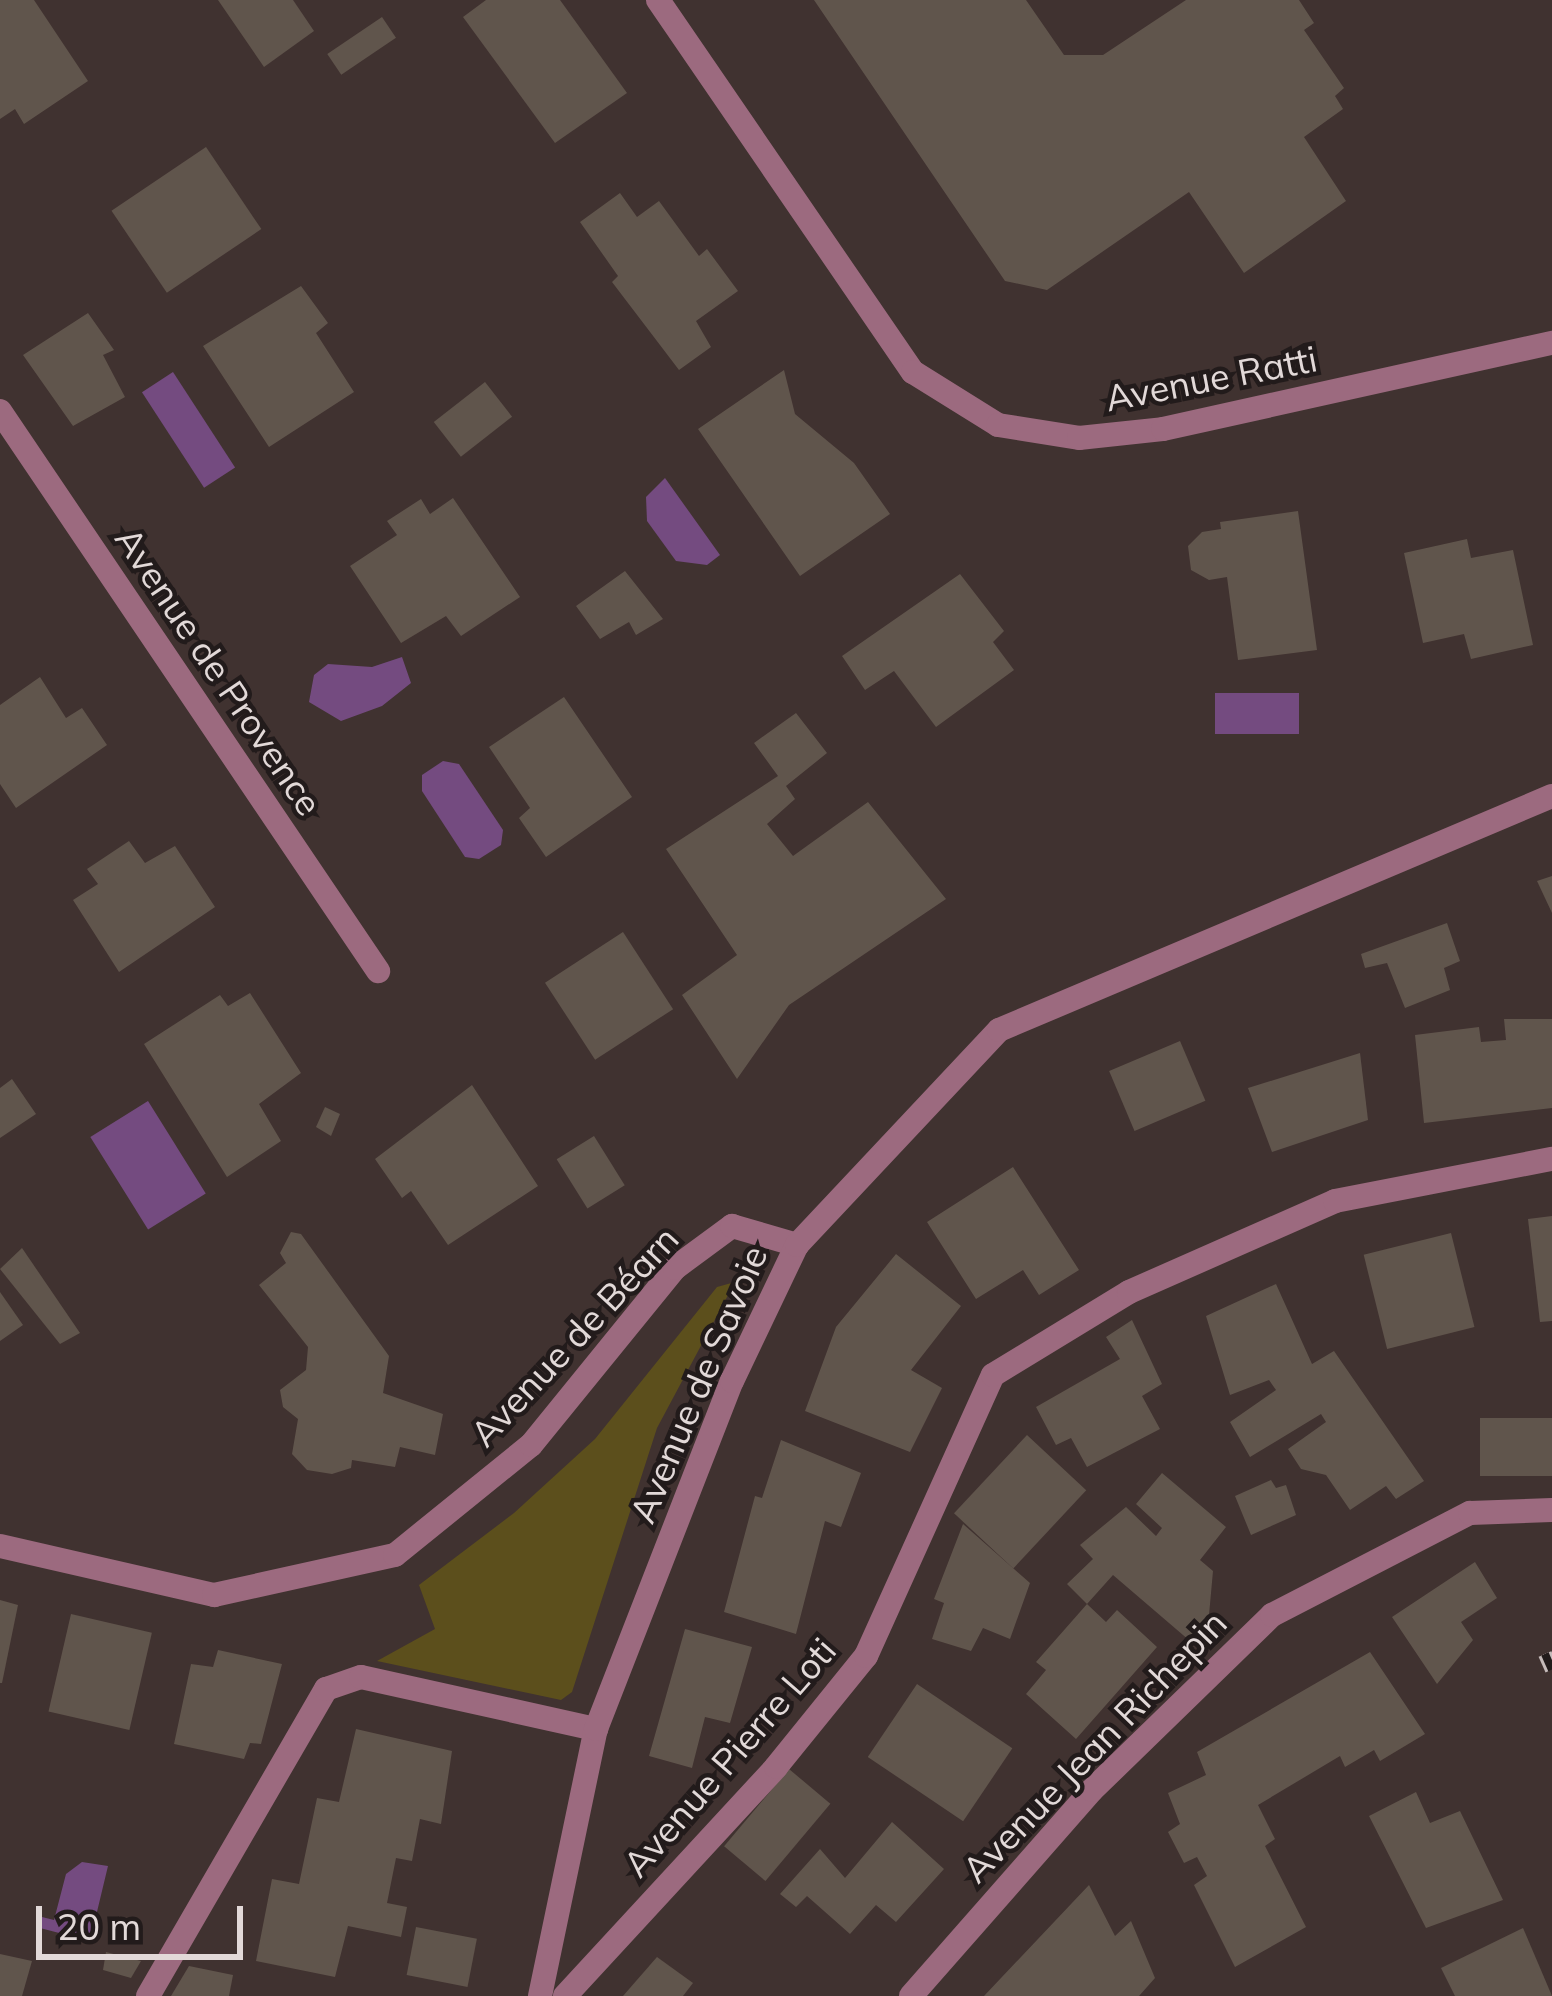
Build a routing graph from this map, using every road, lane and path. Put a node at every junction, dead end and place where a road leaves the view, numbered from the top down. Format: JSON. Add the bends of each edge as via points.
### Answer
{"nodes":[{"id":1,"x":658,"y":0,"type":"edge"},
{"id":2,"x":1552,"y":343,"type":"edge"},
{"id":3,"x":0,"y":411,"type":"edge"},
{"id":4,"x":1552,"y":796,"type":"edge"},
{"id":5,"x":378,"y":971,"type":"dead end"},
{"id":6,"x":1552,"y":1159,"type":"edge"},
{"id":7,"x":797,"y":1245,"type":"junction"},
{"id":8,"x":1552,"y":1510,"type":"edge"},
{"id":9,"x":0,"y":1546,"type":"edge"},
{"id":10,"x":596,"y":1730,"type":"junction"},
{"id":11,"x":148,"y":1996,"type":"edge"},
{"id":12,"x":540,"y":1996,"type":"edge"},
{"id":13,"x":565,"y":1996,"type":"edge"},
{"id":14,"x":911,"y":1996,"type":"edge"}],
"edges":[{"from":1,"to":2,"type":"street","name":"Avenue Ratti","via":[[913,372],[998,425],[1079,438],[1163,429]]},
{"from":3,"to":5,"type":"street","name":"Avenue de Provence"},
{"from":4,"to":7,"type":"street","name":"Avenue de Savoie","via":[[999,1030]]},
{"from":6,"to":13,"type":"street","name":"Avenue Pierre Loti","via":[[1335,1201],[1129,1292],[993,1375],[866,1656],[776,1767]]},
{"from":7,"to":9,"type":"street","name":"Avenue de Béarn","via":[[732,1226],[675,1268],[531,1444],[395,1555],[214,1595]]},
{"from":7,"to":10,"type":"street","name":"Avenue de Savoie","via":[[732,1381]]},
{"from":8,"to":14,"type":"street","name":"Avenue Jean Richepin","via":[[1470,1513],[1272,1615],[1092,1790]]},
{"from":10,"to":11,"type":"street","via":[[361,1678],[326,1689]]},
{"from":10,"to":12,"type":"street","name":"Avenue de Savoie"}]}
